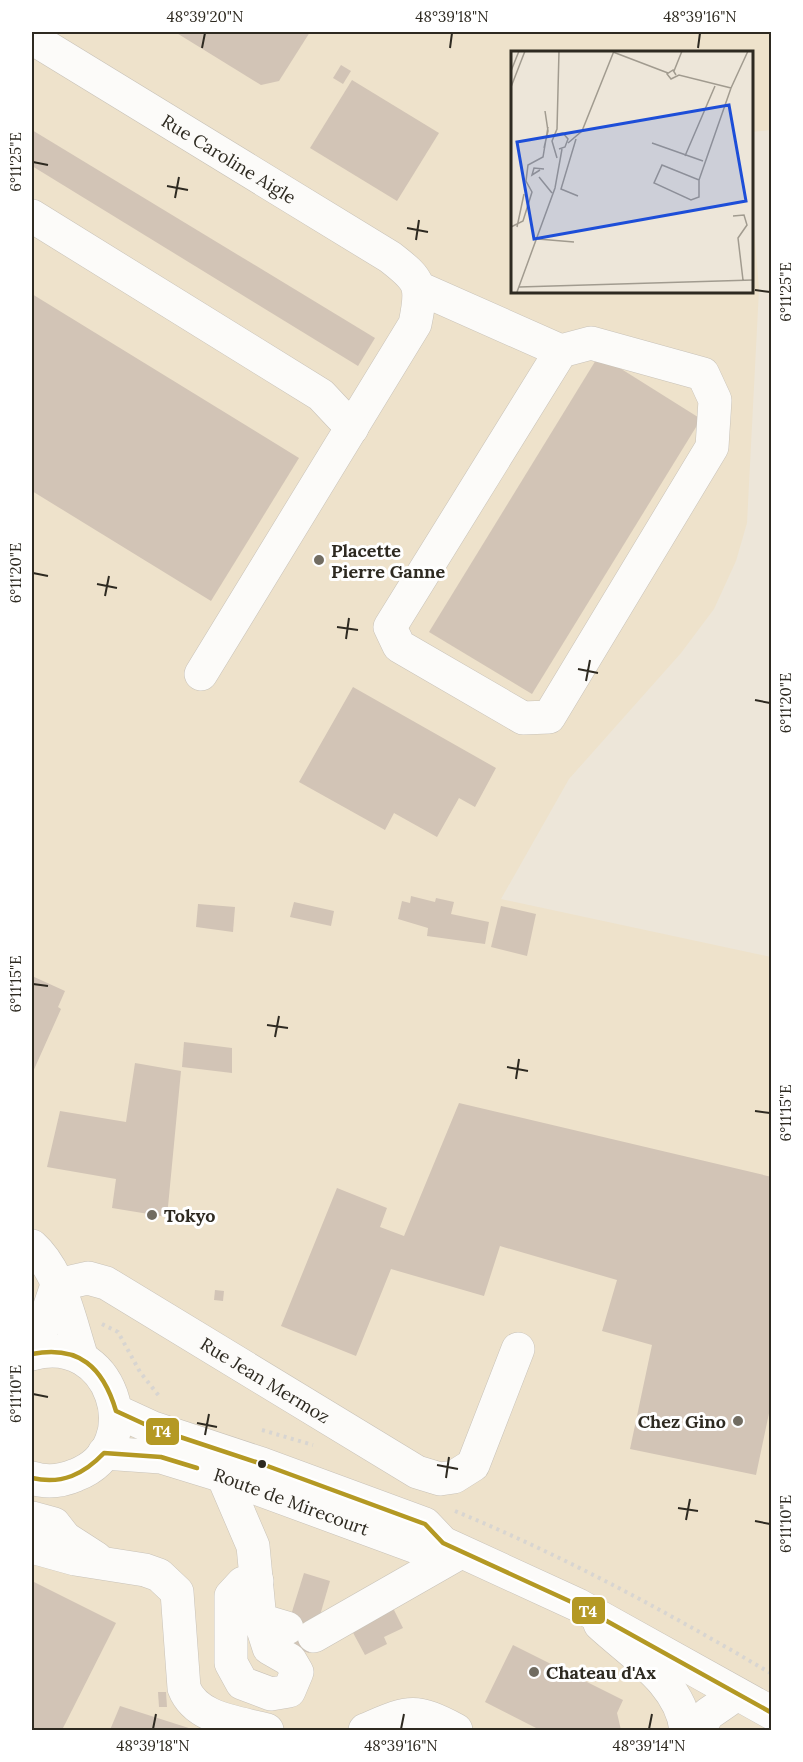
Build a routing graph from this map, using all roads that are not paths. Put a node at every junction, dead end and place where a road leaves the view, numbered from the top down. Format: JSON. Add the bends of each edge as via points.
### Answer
{"nodes":[{"id":1,"x":32,"y":38,"type":"edge"},
{"id":2,"x":32,"y":216,"type":"edge"},
{"id":3,"x":419,"y":288,"type":"junction"},
{"id":4,"x":561,"y":351,"type":"junction"},
{"id":5,"x":352,"y":428,"type":"junction"},
{"id":6,"x":201,"y":674,"type":"dead end"},
{"id":7,"x":32,"y":1246,"type":"edge"},
{"id":8,"x":57,"y":1285,"type":"junction"},
{"id":9,"x":518,"y":1349,"type":"dead end"},
{"id":10,"x":33,"y":1354,"type":"edge"},
{"id":11,"x":82,"y":1358,"type":"junction"},
{"id":12,"x":116,"y":1411,"type":"junction"},
{"id":13,"x":93,"y":1463,"type":"junction"},
{"id":14,"x":223,"y":1476,"type":"junction"},
{"id":15,"x":32,"y":1478,"type":"edge"},
{"id":16,"x":39,"y":1527,"type":"edge"},
{"id":17,"x":32,"y":1547,"type":"edge"},
{"id":18,"x":452,"y":1548,"type":"junction"},
{"id":19,"x":103,"y":1562,"type":"junction"},
{"id":20,"x":257,"y":1581,"type":"junction"},
{"id":21,"x":578,"y":1605,"type":"junction"},
{"id":22,"x":287,"y":1628,"type":"junction"},
{"id":23,"x":737,"y":1694,"type":"junction"},
{"id":24,"x":771,"y":1713,"type":"edge"},
{"id":25,"x":267,"y":1731,"type":"edge"},
{"id":26,"x":365,"y":1731,"type":"edge"},
{"id":27,"x":456,"y":1731,"type":"edge"},
{"id":28,"x":686,"y":1731,"type":"edge"},
{"id":29,"x":698,"y":1731,"type":"edge"}],
"edges":[{"from":1,"to":3,"type":"street","name":"Rue Caroline Aigle","via":[[390,257],[414,276]]},
{"from":2,"to":5,"type":"street","via":[[321,394]]},
{"from":3,"to":4,"type":"street"},
{"from":3,"to":5,"type":"street","via":[[415,324]]},
{"from":4,"to":4,"type":"street","via":[[591,343],[703,374],[715,400],[712,447],[549,717],[523,718],[399,646],[390,627]]},
{"from":5,"to":6,"type":"street"},
{"from":7,"to":8,"type":"street"},
{"from":8,"to":9,"type":"street","name":"Rue Jean Mermoz","via":[[88,1278],[106,1284],[417,1472],[440,1479],[454,1477],[473,1465]]},
{"from":8,"to":10,"type":"street"},
{"from":8,"to":11,"type":"street"},
{"from":10,"to":11,"type":"street","via":[[50,1350]]},
{"from":11,"to":12,"type":"street","via":[[106,1380]]},
{"from":12,"to":13,"type":"street","via":[[111,1440]]},
{"from":12,"to":18,"type":"street","name":"Route de Mirecourt","via":[[153,1428],[425,1524]]},
{"from":13,"to":14,"type":"street","name":"Route de Mirecourt","via":[[161,1457]]},
{"from":13,"to":15,"type":"street","name":"Route de Mirecourt","via":[[53,1481]]},
{"from":13,"to":16,"type":"street"},
{"from":14,"to":18,"type":"street","name":"Route de Mirecourt","via":[[419,1548]]},
{"from":14,"to":20,"type":"street","via":[[253,1546]]},
{"from":16,"to":19,"type":"street"},
{"from":17,"to":19,"type":"street"},
{"from":18,"to":21,"type":"street","name":"Route de Mirecourt"},
{"from":18,"to":22,"type":"street"},
{"from":19,"to":25,"type":"street","via":[[159,1575],[177,1592],[184,1688],[189,1700],[210,1714]]},
{"from":20,"to":22,"type":"street"},
{"from":20,"to":22,"type":"street","via":[[243,1583],[231,1596],[231,1663],[242,1683],[271,1694],[289,1691],[297,1672],[290,1660],[268,1648]]},
{"from":21,"to":23,"type":"street","name":"Route de Mirecourt"},
{"from":21,"to":28,"type":"street","via":[[667,1685],[682,1709]]},
{"from":23,"to":24,"type":"street","name":"Route de Mirecourt"},
{"from":23,"to":29,"type":"street","via":[[708,1714]]},
{"from":26,"to":27,"type":"street","via":[[413,1713]]}]}
